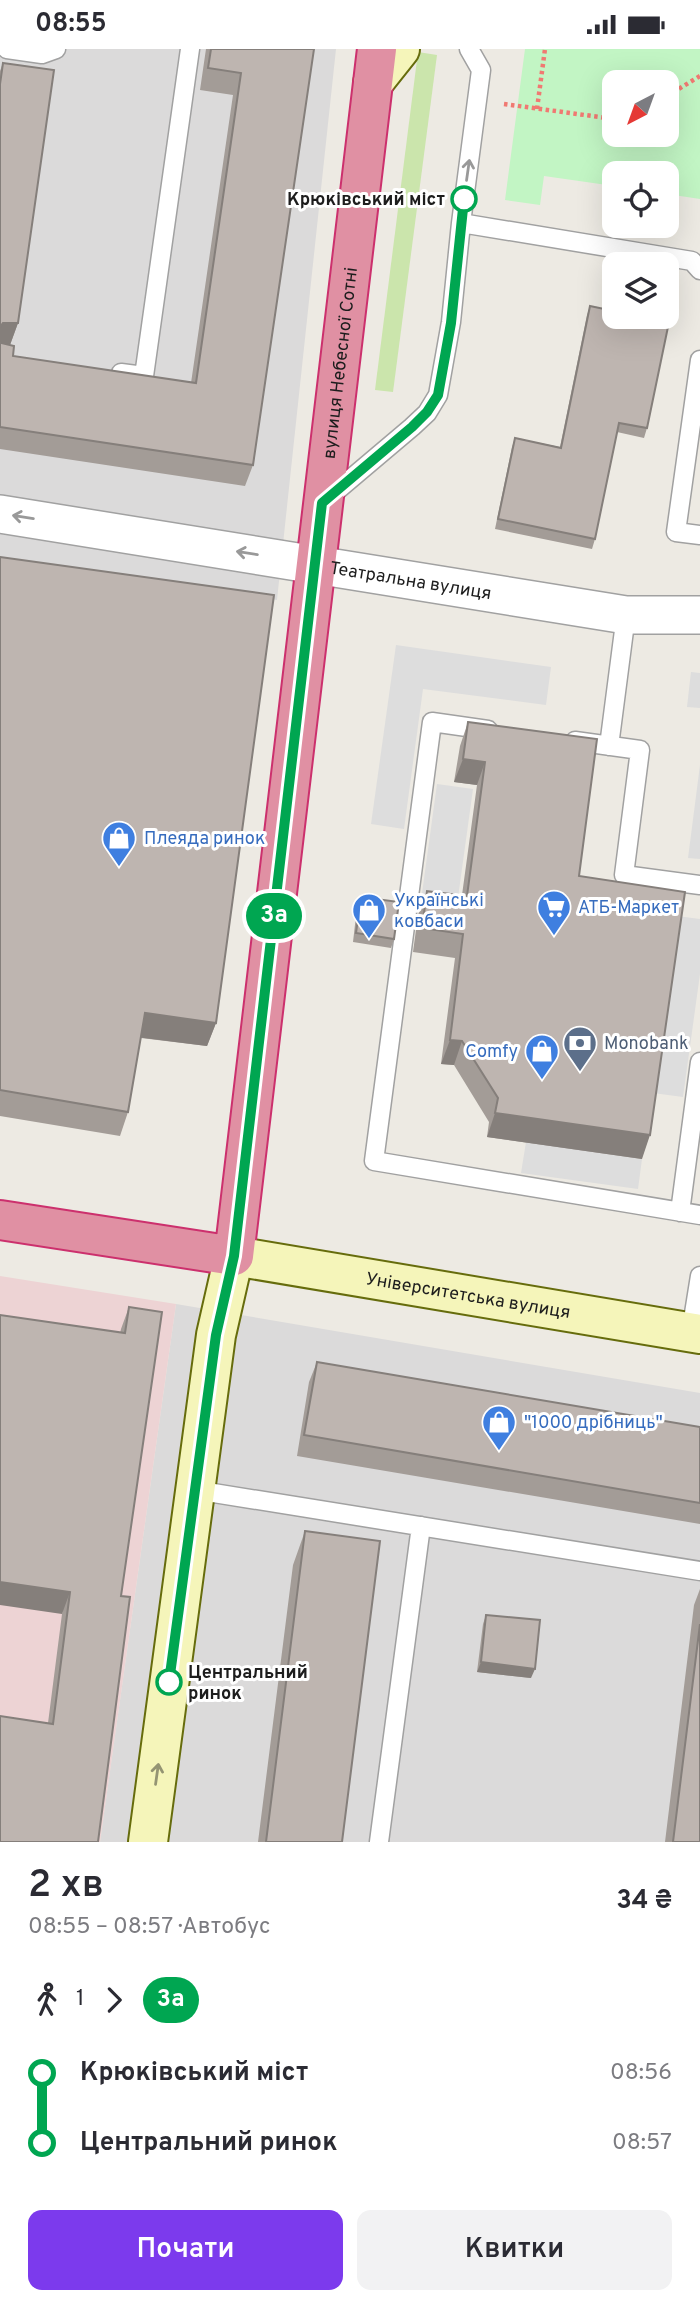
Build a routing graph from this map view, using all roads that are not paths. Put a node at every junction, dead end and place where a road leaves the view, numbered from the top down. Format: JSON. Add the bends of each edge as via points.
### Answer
{"nodes":[{"id":1,"x":7,"y":49,"type":"edge"},
{"id":2,"x":56,"y":49,"type":"edge"},
{"id":3,"x":190,"y":49,"type":"edge"},
{"id":4,"x":400,"y":49,"type":"edge"},
{"id":5,"x":470,"y":49,"type":"edge"},
{"id":6,"x":375,"y":66,"type":"edge"},
{"id":7,"x":461,"y":223,"type":"junction"},
{"id":8,"x":700,"y":271,"type":"edge"},
{"id":9,"x":700,"y":360,"type":"edge"},
{"id":10,"x":104,"y":370,"type":"edge"},
{"id":11,"x":322,"y":503,"type":"junction"},
{"id":12,"x":0,"y":514,"type":"edge"},
{"id":13,"x":700,"y":535,"type":"edge"},
{"id":14,"x":315,"y":563,"type":"junction"},
{"id":15,"x":626,"y":615,"type":"junction"},
{"id":16,"x":700,"y":615,"type":"edge"},
{"id":17,"x":500,"y":731,"type":"edge"},
{"id":18,"x":555,"y":739,"type":"edge"},
{"id":19,"x":609,"y":746,"type":"junction"},
{"id":20,"x":700,"y":885,"type":"edge"},
{"id":21,"x":700,"y":1062,"type":"edge"},
{"id":22,"x":680,"y":1212,"type":"junction"},
{"id":23,"x":700,"y":1215,"type":"edge"},
{"id":24,"x":0,"y":1220,"type":"edge"},
{"id":25,"x":234,"y":1256,"type":"junction"},
{"id":26,"x":700,"y":1276,"type":"edge"},
{"id":27,"x":696,"y":1333,"type":"edge"},
{"id":28,"x":195,"y":1490,"type":"junction"},
{"id":29,"x":421,"y":1526,"type":"junction"},
{"id":30,"x":700,"y":1571,"type":"edge"},
{"id":31,"x":148,"y":1842,"type":"edge"},
{"id":32,"x":379,"y":1842,"type":"edge"}],
"edges":[{"from":1,"to":2,"type":"lane","via":[[42,54]]},
{"from":3,"to":10,"type":"lane","via":[[144,376]]},
{"from":4,"to":6,"type":"street"},
{"from":7,"to":5,"type":"lane","one_way":true,"via":[[481,70]]},
{"from":6,"to":11,"type":"highway","name":"вулиця Небесної Сотні"},
{"from":7,"to":8,"type":"lane","via":[[692,261]]},
{"from":7,"to":11,"type":"lane","via":[[438,395],[412,427]]},
{"from":9,"to":13,"type":"lane","via":[[677,532]]},
{"from":11,"to":14,"type":"highway","name":"вулиця Небесної Сотні"},
{"from":14,"to":12,"type":"street","name":"Театральна вулиця","one_way":true},
{"from":14,"to":15,"type":"street","name":"Театральна вулиця"},
{"from":14,"to":25,"type":"highway","name":"вулиця Небесної Сотні"},
{"from":15,"to":16,"type":"street","name":"Театральна вулиця"},
{"from":15,"to":19,"type":"lane"},
{"from":17,"to":22,"type":"lane","via":[[432,722],[374,1161]]},
{"from":18,"to":19,"type":"lane"},
{"from":19,"to":20,"type":"lane","via":[[640,750],[624,875]]},
{"from":21,"to":22,"type":"lane"},
{"from":22,"to":23,"type":"lane"},
{"from":24,"to":25,"type":"highway"},
{"from":25,"to":27,"type":"street","name":"Університетська вулиця"},
{"from":25,"to":28,"type":"street","name":"вулиця Небесної Сотні","via":[[216,1335]]},
{"from":26,"to":27,"type":"lane"},
{"from":28,"to":29,"type":"lane"},
{"from":31,"to":28,"type":"street","name":"вулиця Небесної Сотні","one_way":true},
{"from":29,"to":30,"type":"lane"},
{"from":29,"to":32,"type":"lane"}]}
